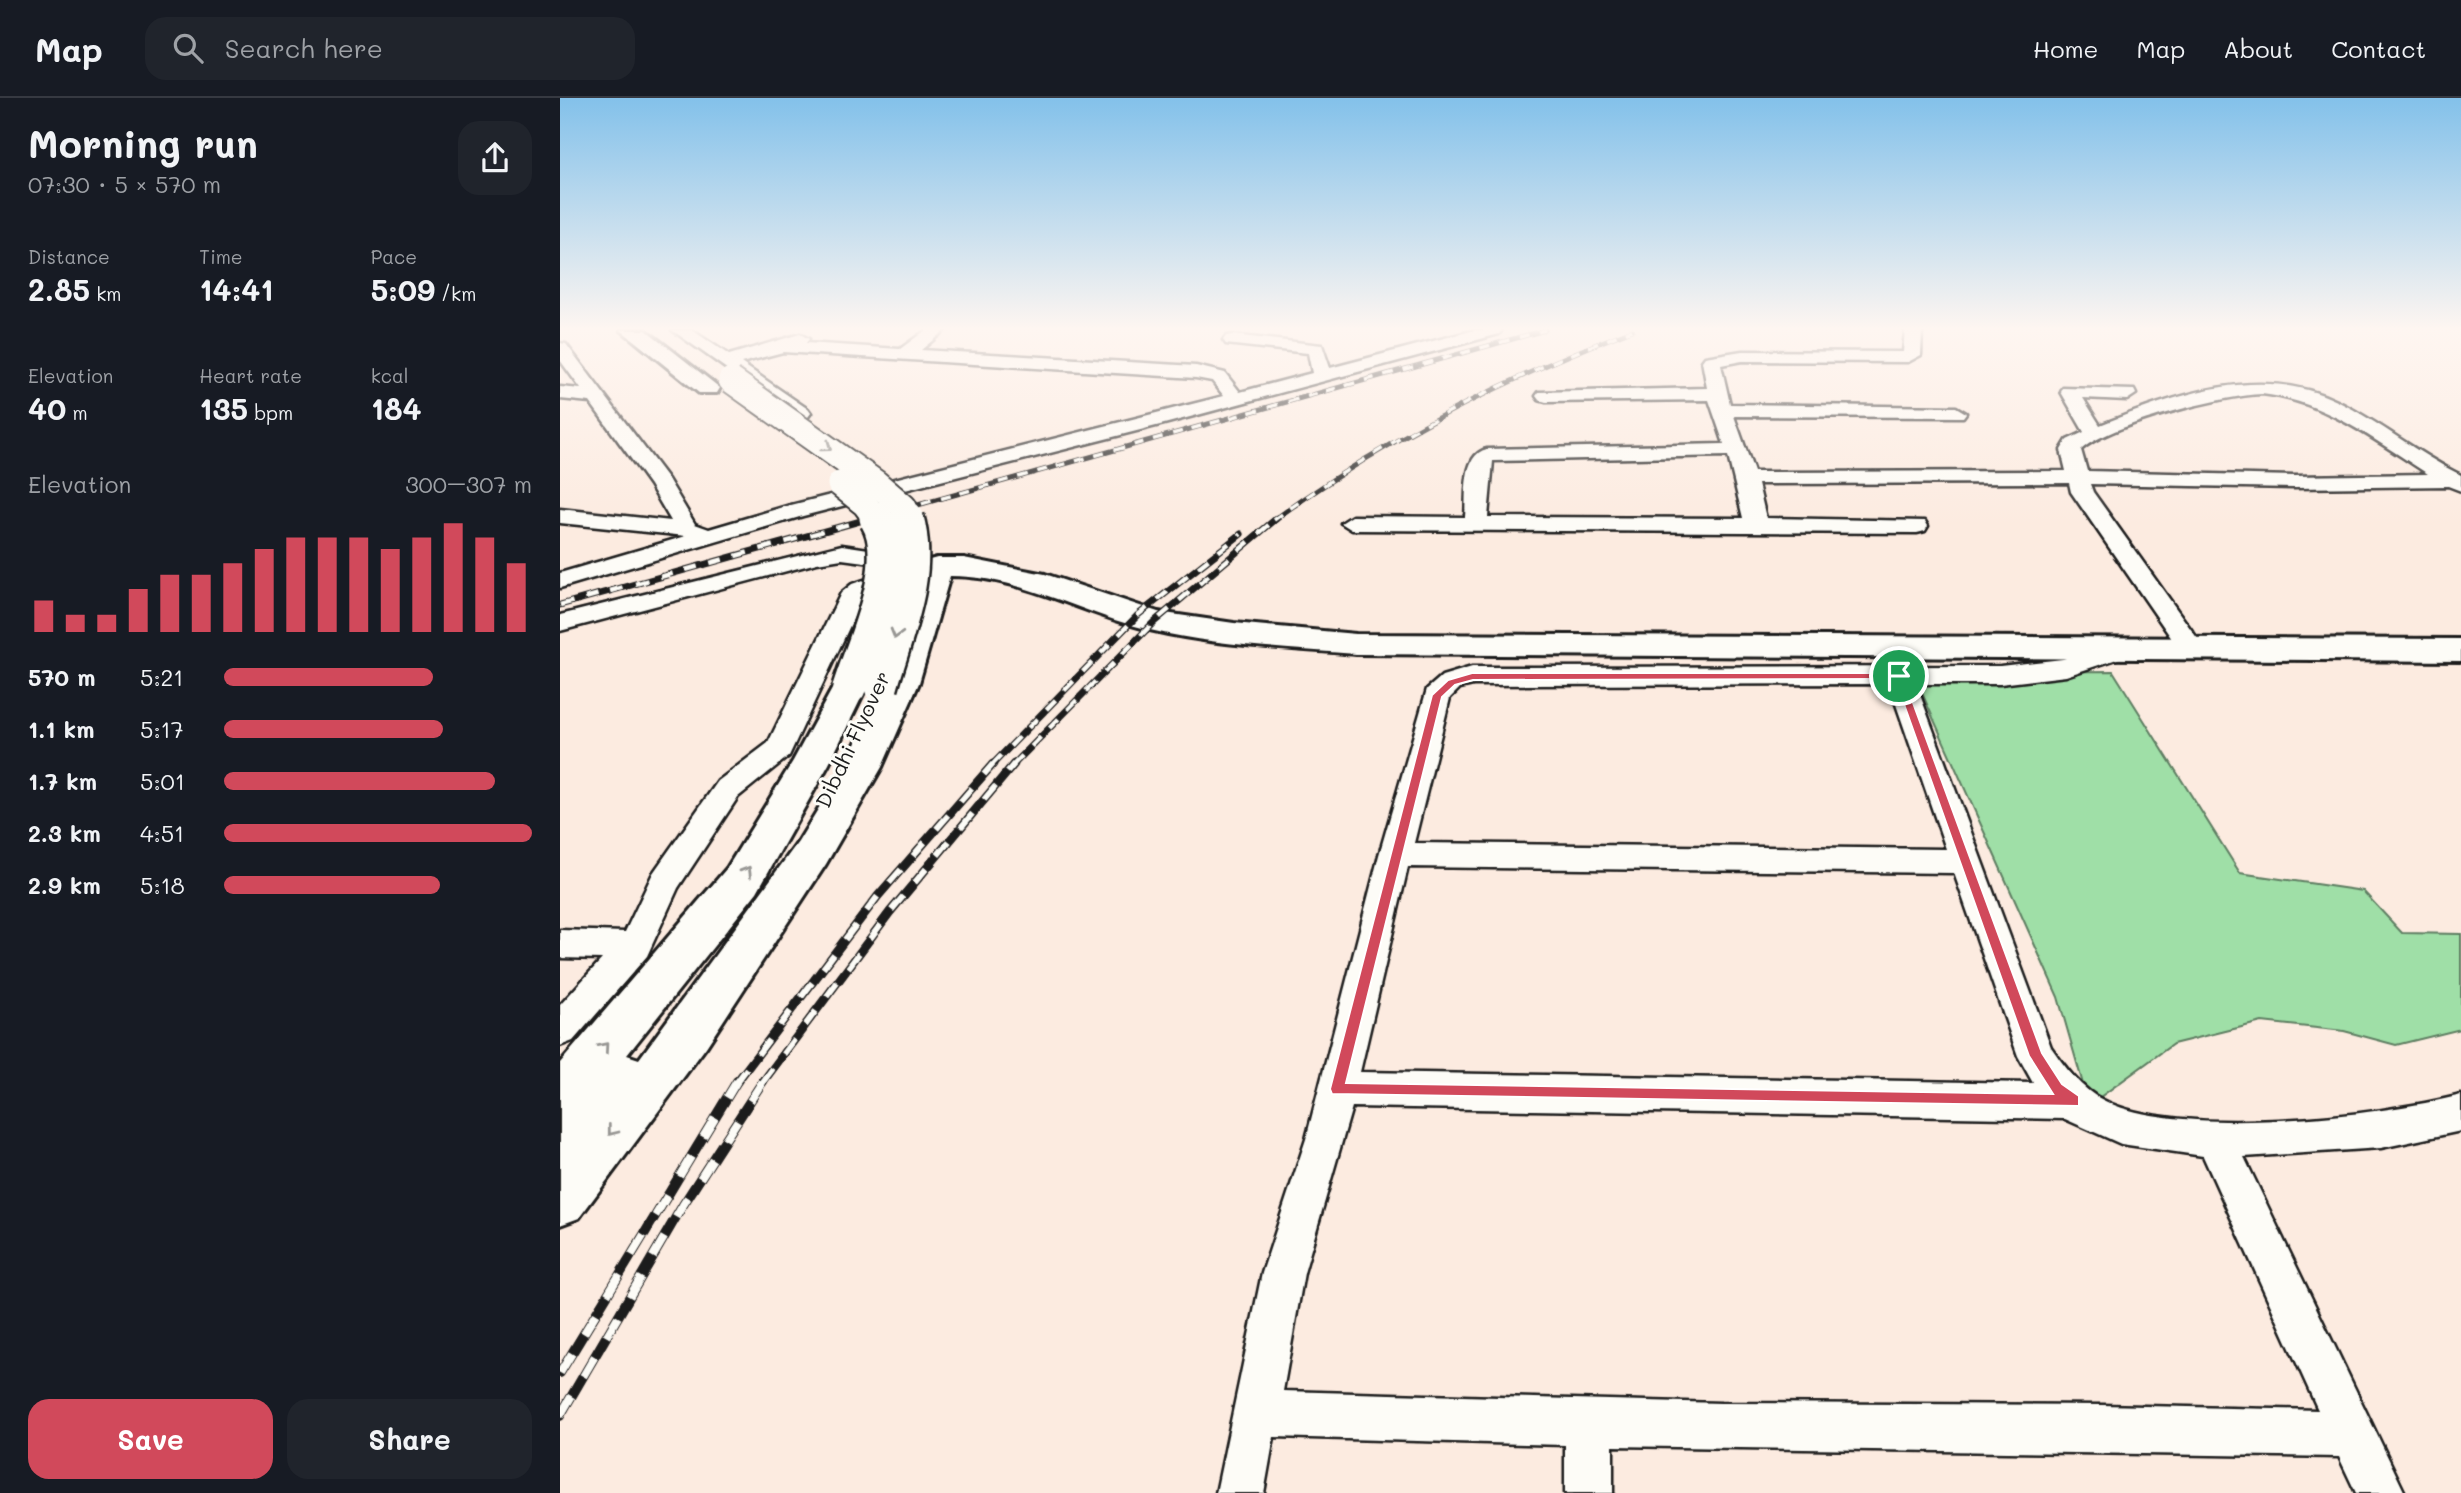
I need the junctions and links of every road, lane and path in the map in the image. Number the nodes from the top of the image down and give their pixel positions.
1 (580, 395) edge
2 (744, 395) edge
3 (750, 395) edge
4 (763, 395) edge
5 (1233, 395) edge
6 (1250, 395) edge
7 (1719, 395) edge
8 (2071, 395) edge
9 (2205, 395) edge
10 (2308, 395) edge
11 (1546, 396) dead end
12 (598, 397) joint
13 (1236, 399) junction
14 (1721, 402) junction
15 (1956, 412) dead end
16 (801, 413) dead end
17 (2095, 434) junction
18 (1737, 450) junction
19 (2078, 477) junction
20 (1746, 478) junction
21 (2458, 483) edge
22 (560, 516) edge
23 (1352, 523) dead end
24 (1476, 523) junction
25 (1756, 526) junction
26 (1917, 527) dead end
27 (686, 528) junction
28 (711, 534) junction
29 (937, 567) junction
30 (560, 581) edge
31 (560, 623) edge
32 (2123, 648) junction
33 (2192, 649) junction
34 (2461, 650) edge
35 (1899, 676) junction
36 (1395, 855) junction
37 (1965, 861) junction
38 (560, 944) edge
39 (635, 946) junction
40 (560, 1030) edge
41 (1337, 1089) junction
42 (560, 1099) edge
43 (2074, 1101) junction
44 (2461, 1113) edge
45 (2216, 1141) junction
46 (560, 1150) edge
47 (560, 1199) edge
48 (1254, 1413) junction
49 (1589, 1422) junction
50 (2353, 1434) junction
51 (1240, 1493) edge
52 (1589, 1493) edge
53 (2381, 1493) edge

1 - 12 street
42 -> 2 main road, Dibdhi Flyover, bridge
3 -> 46 main road, Dibdhi Flyover, bridge
4 - 16 street
5 - 13 street
6 - 13 street
7 - 14 street
8 - 17 street
9 - 17 street
10 - 21 street
11 - 14 street
12 - 27 street
13 - 28 street
14 - 15 street
14 - 18 street
17 - 19 street
18 - 20 street
18 - 24 street
19 - 20 street
19 - 21 street
19 - 33 street
20 - 25 street
22 - 27 street
23 - 24 street
24 - 25 street
25 - 26 street
27 - 28 street
28 - 30 street
29 - 31 street
29 - 32 main road
29 - 39 street
29 -> 47 main road
32 - 33 main road
32 - 35 street
33 - 34 main road
35 - 36 street
35 - 37 street
36 - 37 street
36 - 41 street
37 - 43 street
38 - 39 street
39 - 40 street
41 - 43 street
41 - 48 street
43 - 45 street
44 - 45 street
45 - 50 street
48 - 49 street
48 - 51 street
49 - 50 street
49 - 52 street
50 - 53 street

